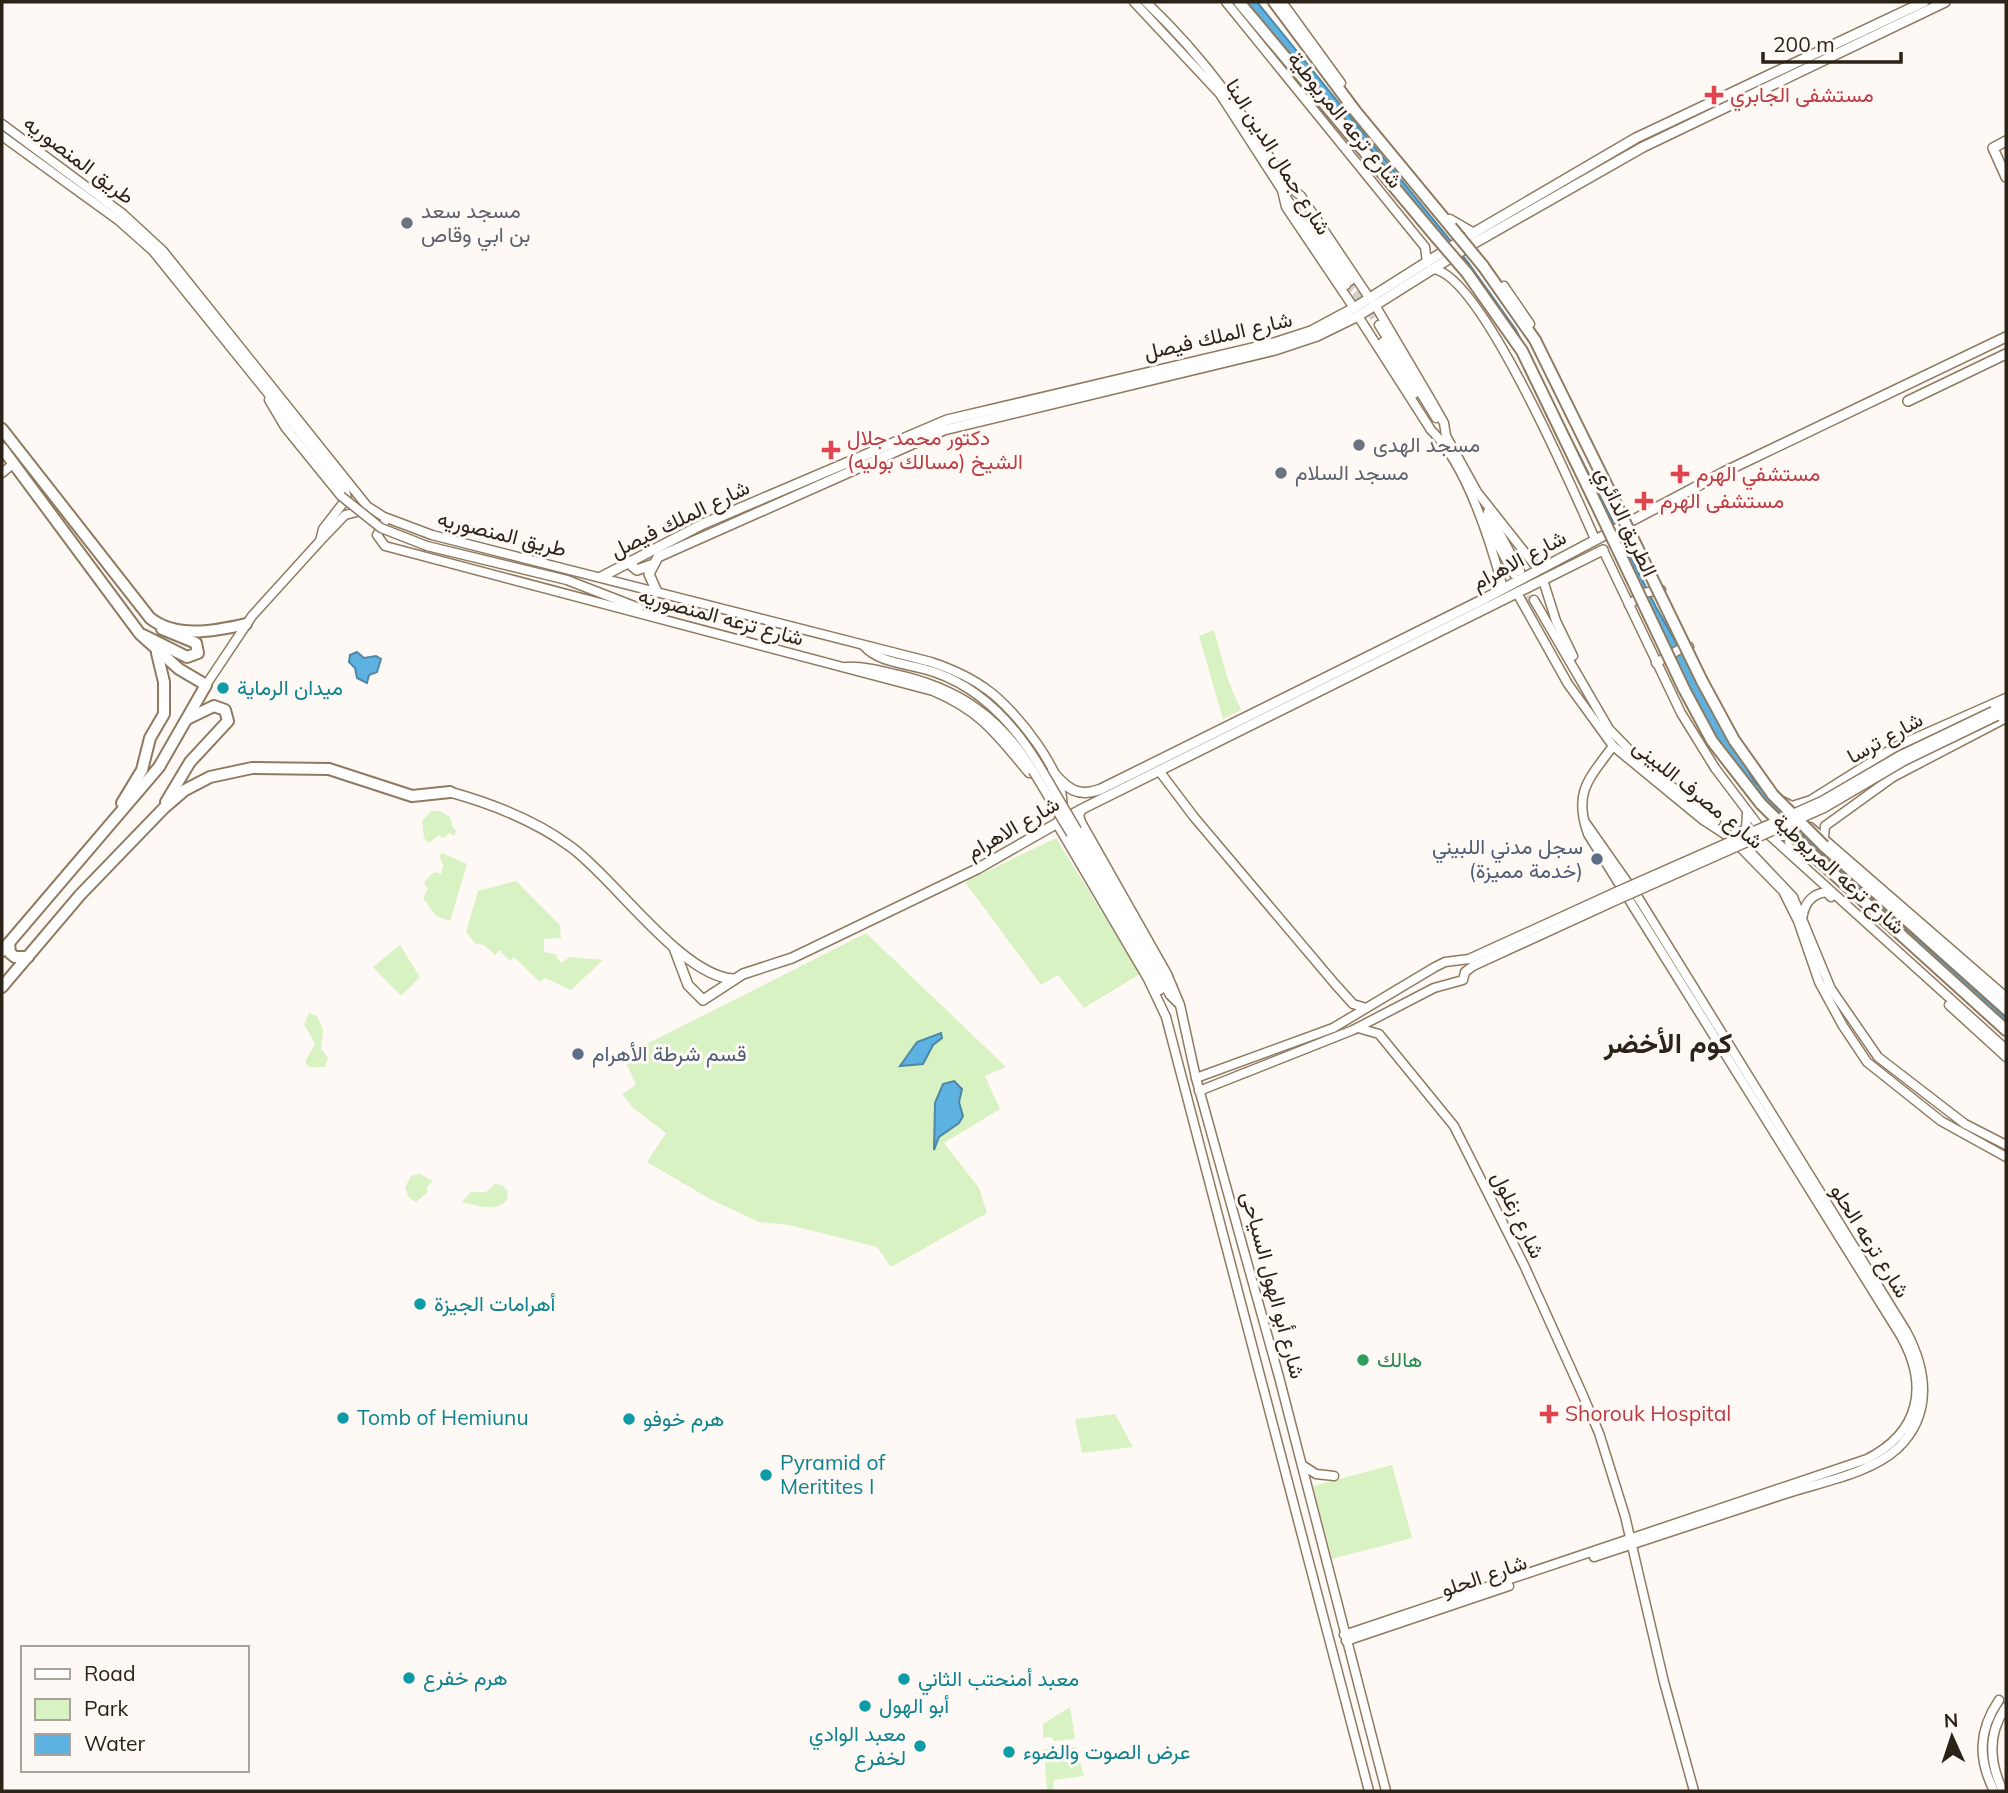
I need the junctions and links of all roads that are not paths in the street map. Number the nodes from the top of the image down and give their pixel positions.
1 (1134, 2) edge
2 (1146, 2) edge
3 (1226, 2) edge
4 (1239, 2) edge
5 (1274, 2) edge
6 (1282, 2) edge
7 (1924, 2) edge
8 (1945, 2) edge
9 (1909, 14) junction
10 (1694, 108) junction
11 (1699, 119) junction
12 (2, 124) edge
13 (2, 136) edge
14 (2006, 141) edge
15 (29, 150) junction
16 (2006, 177) edge
17 (1285, 188) junction
18 (1472, 239) junction
19 (1430, 266) junction
20 (1348, 283) tunnel mouth
21 (1375, 306) junction
22 (1359, 316) junction
23 (1377, 327) tunnel mouth
24 (2006, 337) edge
25 (2006, 354) edge
26 (262, 385) junction
27 (1089, 390) junction
28 (1908, 401) dead end
29 (2, 429) edge
30 (1443, 437) junction
31 (2, 447) edge
32 (14, 463) junction
33 (2, 472) edge
34 (1474, 494) junction
35 (370, 509) junction
36 (390, 519) junction
37 (1628, 521) junction
38 (1595, 539) junction
39 (320, 541) junction
40 (1603, 550) joint
41 (632, 561) junction
42 (651, 565) junction
43 (1538, 569) junction
44 (1517, 572) dead end
45 (601, 577) junction
46 (1543, 580) junction
47 (1503, 588) junction
48 (657, 592) junction
49 (1517, 593) junction
50 (1531, 602) tunnel mouth
51 (1629, 605) junction
52 (657, 618) junction
53 (159, 624) junction
54 (246, 624) junction
55 (140, 634) junction
56 (1684, 637) junction
57 (863, 645) junction
58 (1689, 647) junction
59 (156, 650) junction
60 (1654, 658) junction
61 (839, 668) junction
62 (206, 685) junction
63 (1581, 692) junction
64 (1282, 698) junction
65 (2006, 698) edge
66 (2006, 704) edge
67 (1263, 708) junction
68 (1287, 709) junction
69 (2006, 711) edge
70 (1999, 715) edge
71 (1269, 718) junction
72 (187, 719) junction
73 (1613, 746) junction
74 (1050, 767) junction
75 (1160, 772) junction
76 (1828, 791) junction
77 (450, 792) joint
78 (1781, 801) junction
79 (164, 808) junction
80 (1082, 808) junction
81 (1748, 812) junction
82 (1839, 814) junction
83 (1081, 822) junction
84 (1059, 827) junction
85 (1811, 832) junction
86 (102, 835) junction
87 (1733, 835) junction
88 (1776, 836) junction
89 (1790, 838) junction
90 (1795, 855) junction
91 (1801, 866) junction
92 (1618, 896) junction
93 (1803, 915) junction
94 (5, 947) edge
95 (674, 948) junction
96 (1893, 950) junction
97 (28, 957) junction
98 (734, 979) junction
99 (2, 987) edge
100 (2006, 997) edge
101 (1353, 1004) junction
102 (1180, 1005) junction
103 (1366, 1009) junction
104 (2006, 1009) edge
105 (1382, 1016) junction
106 (1166, 1017) junction
107 (1353, 1017) junction
108 (1358, 1028) junction
109 (2006, 1030) edge
110 (1379, 1034) junction
111 (2006, 1049) edge
112 (2006, 1057) edge
113 (1213, 1072) junction
114 (1196, 1078) junction
115 (1217, 1084) junction
116 (1199, 1091) junction
117 (2006, 1145) edge
118 (2006, 1157) edge
119 (1237, 1219) junction
120 (1220, 1223) junction
121 (1245, 1250) junction
122 (1228, 1254) junction
123 (1301, 1464) junction
124 (1334, 1476) dead end
125 (1629, 1542) junction
126 (1345, 1638) junction
127 (2005, 1700) edge
128 (1377, 1758) junction
129 (1362, 1762) junction
130 (1369, 1791) edge
131 (1386, 1791) edge
132 (1694, 1791) edge
133 (1994, 1791) edge
134 (2003, 1791) edge

1 - 17 main road, شارع جمال الدين البنا
2 - 17 main road, شارع جمال الدين البنا
3 - 19 main road, شارع ترعه المريوطية
4 - 109 highway, الطريق الدائري, bridge
5 - 104 highway, الطريق الدائري, bridge
6 - 18 main road, شارع ترعه المريوطية
7 - 9 main road, شارع الملك فيصل
8 - 9 main road, شارع الملك فيصل
9 - 10 main road, شارع الملك فيصل
9 - 11 main road, شارع الملك فيصل
10 - 11 main road
10 - 18 main road, شارع الملك فيصل
11 - 18 main road, شارع الملك فيصل
12 - 15 main road, طريق المنصوريه
13 - 15 main road, طريق المنصوريه
14 - 16 main road
15 - 26 main road, طريق المنصوريه
15 - 35 main road, طريق المنصوريه
17 - 20 main road
17 - 21 main road, شارع جمال الدين البنا
17 - 22 main road, شارع جمال الدين البنا
18 - 19 main road, شارع الملك فيصل, bridge
18 - 37 main road
19 - 21 main road, شارع الملك فيصل
19 - 38 main road, شارع ترعه المريوطية
21 - 22 main road, شارع الملك فيصل
21 - 22 main road
21 - 30 main road, شارع جمال الدين البنا
22 - 27 main road, شارع الملك فيصل
22 - 30 main road, شارع جمال الدين البنا
23 - 30 main road
24 - 37 main road, شارع الاهرام
25 - 28 main road
26 - 39 main road, طريق المنصوريه
26 - 52 main road, bridge
27 - 41 main road, شارع الملك فيصل
27 - 42 main road, شارع الملك فيصل
29 - 53 highway
30 - 34 main road
31 - 32 highway
32 - 33 main road
32 - 55 highway
34 - 43 main road
34 - 44 main road
34 - 47 main road
35 - 36 main road, طريق المنصوريه
35 - 39 main road
36 - 45 main road, طريق المنصوريه
36 - 52 main road, شارع ترعه المنصوريه
37 - 38 main road, شارع الاهرام, bridge
38 - 43 main road, شارع الاهرام
39 - 54 main road
40 - 46 main road, شارع الاهرام
40 - 51 main road, شارع ترعه المريوطية
41 - 42 main road
41 - 45 main road, شارع الملك فيصل
42 - 48 main road, شارع الملك فيصل
43 - 47 main road, شارع الاهرام
45 - 48 main road, طريق المنصوريه
46 - 49 main road, شارع الاهرام
46 - 63 main road, شارع مصرف اللبينى
47 - 64 main road, شارع الاهرام
48 - 57 main road, طريق المنصوريه
49 - 63 main road, شارع مصرف اللبينى
49 - 68 main road, شارع الاهرام
50 - 63 main road
51 - 56 main road, شارع ترعه المريوطية, bridge
51 - 60 main road, شارع ترعه المريوطية
52 - 61 main road, شارع ترعه المنصوريه
53 - 54 highway
53 - 55 highway
54 - 62 main road
55 - 59 highway
56 - 58 main road, شارع ترعه المريوطية
56 - 60 main road, bridge
57 - 74 main road, طريق المنصوريه
57 - 102 main road, bridge
58 - 60 main road, bridge
58 - 78 main road, شارع ترعه المريوطية
59 - 62 highway
59 - 86 highway
60 - 81 main road, شارع ترعه المريوطية
61 - 74 main road, شارع ترعه المنصوريه
61 - 106 main road, bridge
62 - 72 highway
63 - 73 main road, شارع مصرف اللبينى
63 - 87 main road, شارع مصرف اللبينى
64 - 67 main road, شارع الاهرام
64 - 68 main road
65 - 76 main road, شارع ترسا
66 - 70 main road
67 - 71 main road
67 - 74 main road, شارع الاهرام
68 - 71 main road, شارع الاهرام
69 - 70 main road
70 - 82 main road, شارع ترسا
70 - 92 main road, bridge
71 - 75 main road, شارع الاهرام
72 - 79 highway
72 - 86 highway
73 - 118 main road, شارع مصرف اللبينى
73 - 125 main road, شارع ترعه الحلو
74 - 84 main road, طريق المنصوريه
75 - 80 main road, شارع الاهرام
75 - 101 main road
76 - 78 main road, شارع ترسا
76 - 82 main road
77 - 79 highway
77 - 95 main road
78 - 85 main road, شارع ترعه المريوطية
79 - 97 highway
80 - 83 main road
80 - 84 main road, شارع الاهرام
81 - 87 main road
81 - 88 main road
81 - 91 main road, شارع ترعه المريوطية
82 - 85 main road, شارع ترسا
83 - 84 main road
83 - 102 main road, شارع أبو الهول السياحى
84 - 98 main road, شارع الاهرام
84 - 106 main road, شارع أبو الهول السياحى
85 - 89 main road, bridge
85 - 100 main road, شارع ترعه المريوطية
86 - 94 highway
87 - 93 main road, شارع مصرف اللبينى
88 - 89 main road
88 - 90 main road
89 - 90 main road
90 - 91 main road
91 - 96 main road, شارع ترعه المريوطية
92 - 103 main road
92 - 105 main road
93 - 96 main road
93 - 117 main road, شارع مصرف اللبينى
94 - 97 highway
95 - 98 main road
95 - 98 main road, شارع الاهرام
96 - 111 main road, شارع ترعه المريوطية
96 - 112 main road
97 - 99 highway
101 - 103 main road
101 - 107 main road
102 - 114 main road, شارع أبو الهول السياحى
103 - 107 main road
105 - 108 main road
105 - 110 main road
106 - 120 main road, شارع أبو الهول السياحى
107 - 113 main road
108 - 110 main road
108 - 115 main road
110 - 125 main road, شارع زغلول
113 - 114 main road
113 - 115 main road
114 - 116 main road, شارع أبو الهول السياحى
115 - 116 main road
116 - 119 main road, شارع أبو الهول السياحى
119 - 120 main road
119 - 121 main road, شارع أبو الهول السياحى
120 - 122 main road, شارع أبو الهول السياحى
121 - 122 main road
121 - 123 main road, شارع أبو الهول السياحى
122 - 129 main road, شارع أبو الهول السياحى
123 - 124 main road
123 - 126 main road, شارع أبو الهول السياحى
125 - 126 main road, شارع الحلو
125 - 132 main road, شارع زغلول
126 - 128 main road, شارع أبو الهول السياحى
127 - 133 main road
127 - 134 main road
128 - 129 main road
128 - 131 main road, شارع أبو الهول السياحى
129 - 130 main road, شارع أبو الهول السياحى

